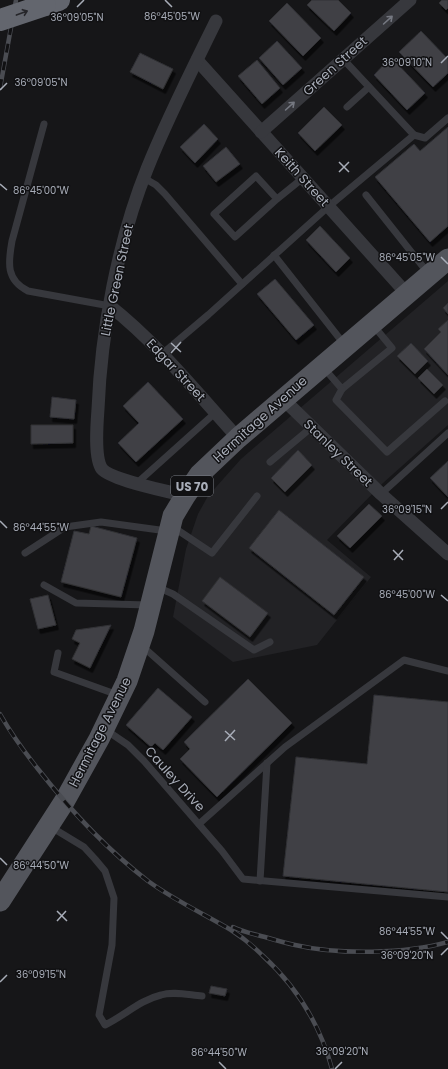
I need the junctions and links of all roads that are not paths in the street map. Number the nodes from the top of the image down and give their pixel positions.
1 (410, 0) edge
2 (52, 2) edge
3 (0, 20) edge
4 (216, 21) dead end
5 (343, 59) junction
6 (197, 60) junction
7 (369, 87) junction
8 (347, 107) dead end
9 (448, 118) edge
10 (44, 124) dead end
11 (261, 132) junction
12 (414, 135) junction
13 (144, 178) junction
14 (303, 178) junction
15 (366, 195) dead end
16 (277, 199) junction
17 (328, 207) junction
18 (274, 255) junction
19 (448, 259) edge
20 (430, 274) junction
21 (242, 284) junction
22 (407, 294) junction
23 (110, 306) junction
24 (371, 324) junction
25 (346, 346) junction
26 (162, 354) junction
27 (321, 366) junction
28 (342, 388) junction
29 (283, 398) junction
30 (445, 400) dead end
31 (215, 413) junction
32 (312, 426) junction
33 (448, 434) edge
34 (238, 438) junction
35 (270, 462) dead end
36 (137, 483) junction
37 (380, 494) junction
38 (185, 496) junction
39 (257, 496) dead end
40 (170, 529) junction
41 (25, 553) dead end
42 (448, 554) edge
43 (44, 585) dead end
44 (153, 596) junction
45 (270, 642) dead end
46 (140, 644) junction
47 (58, 653) dead end
48 (448, 671) edge
49 (120, 695) junction
50 (205, 702) dead end
51 (104, 729) junction
52 (267, 763) junction
53 (199, 824) junction
54 (48, 826) junction
55 (260, 881) junction
56 (448, 897) edge
57 (0, 901) edge
58 (202, 996) dead end

5 -> 1 street, Green Street
3 -> 2 highway, bridge
4 - 6 street, Little Green Street
5 - 7 lane
11 -> 5 street, Green Street
6 - 11 street, Keith Street
6 - 13 street, Little Green Street
7 - 8 lane
7 - 12 lane
9 - 12 lane
10 - 23 lane
11 - 14 street, Keith Street
12 - 17 lane
13 - 21 lane
13 - 23 street, Little Green Street
14 - 16 lane
14 - 17 street, Keith Street
15 - 20 lane
16 - 16 lane
17 - 18 lane
17 - 22 street, Keith Street
18 - 21 lane
18 - 25 lane
19 - 20 main road, Hermitage Avenue / US 70
20 - 22 main road, Hermitage Avenue / US 70
21 - 26 lane
22 - 24 main road, Hermitage Avenue / US 70
23 - 26 street, Edgar Street
23 - 36 street, Little Green Street
24 - 25 main road, Hermitage Avenue / US 70
24 - 28 lane
25 - 27 main road, Hermitage Avenue / US 70
26 - 31 street, Edgar Street
27 - 28 lane
27 - 29 main road, Hermitage Avenue / US 70
28 - 30 lane
29 - 32 street, Stanley Street
29 - 34 main road, Hermitage Avenue / US 70
31 - 34 street, Edgar Street
31 - 36 lane
32 - 35 lane
32 - 37 street, Stanley Street
33 - 37 lane
34 - 38 main road, Hermitage Avenue / US 70
36 - 38 street, Little Green Street
37 - 42 street, Stanley Street
38 - 40 main road, Hermitage Avenue / US 70
39 - 40 lane
40 - 41 lane
40 - 44 main road, Hermitage Avenue / US 70
43 - 44 lane
44 - 45 lane
44 - 46 main road, Hermitage Avenue / US 70
46 - 49 main road, Hermitage Avenue / US 70
46 - 50 lane
47 - 49 lane
48 - 52 lane
49 - 51 main road, Hermitage Avenue / US 70
51 - 53 lane, Cauley Drive
51 - 54 main road, Hermitage Avenue / US 70
52 - 53 lane
52 - 55 lane
53 - 55 lane, Cauley Drive
54 - 57 main road, US 70
54 - 58 lane
55 - 56 lane, Cauley Drive

